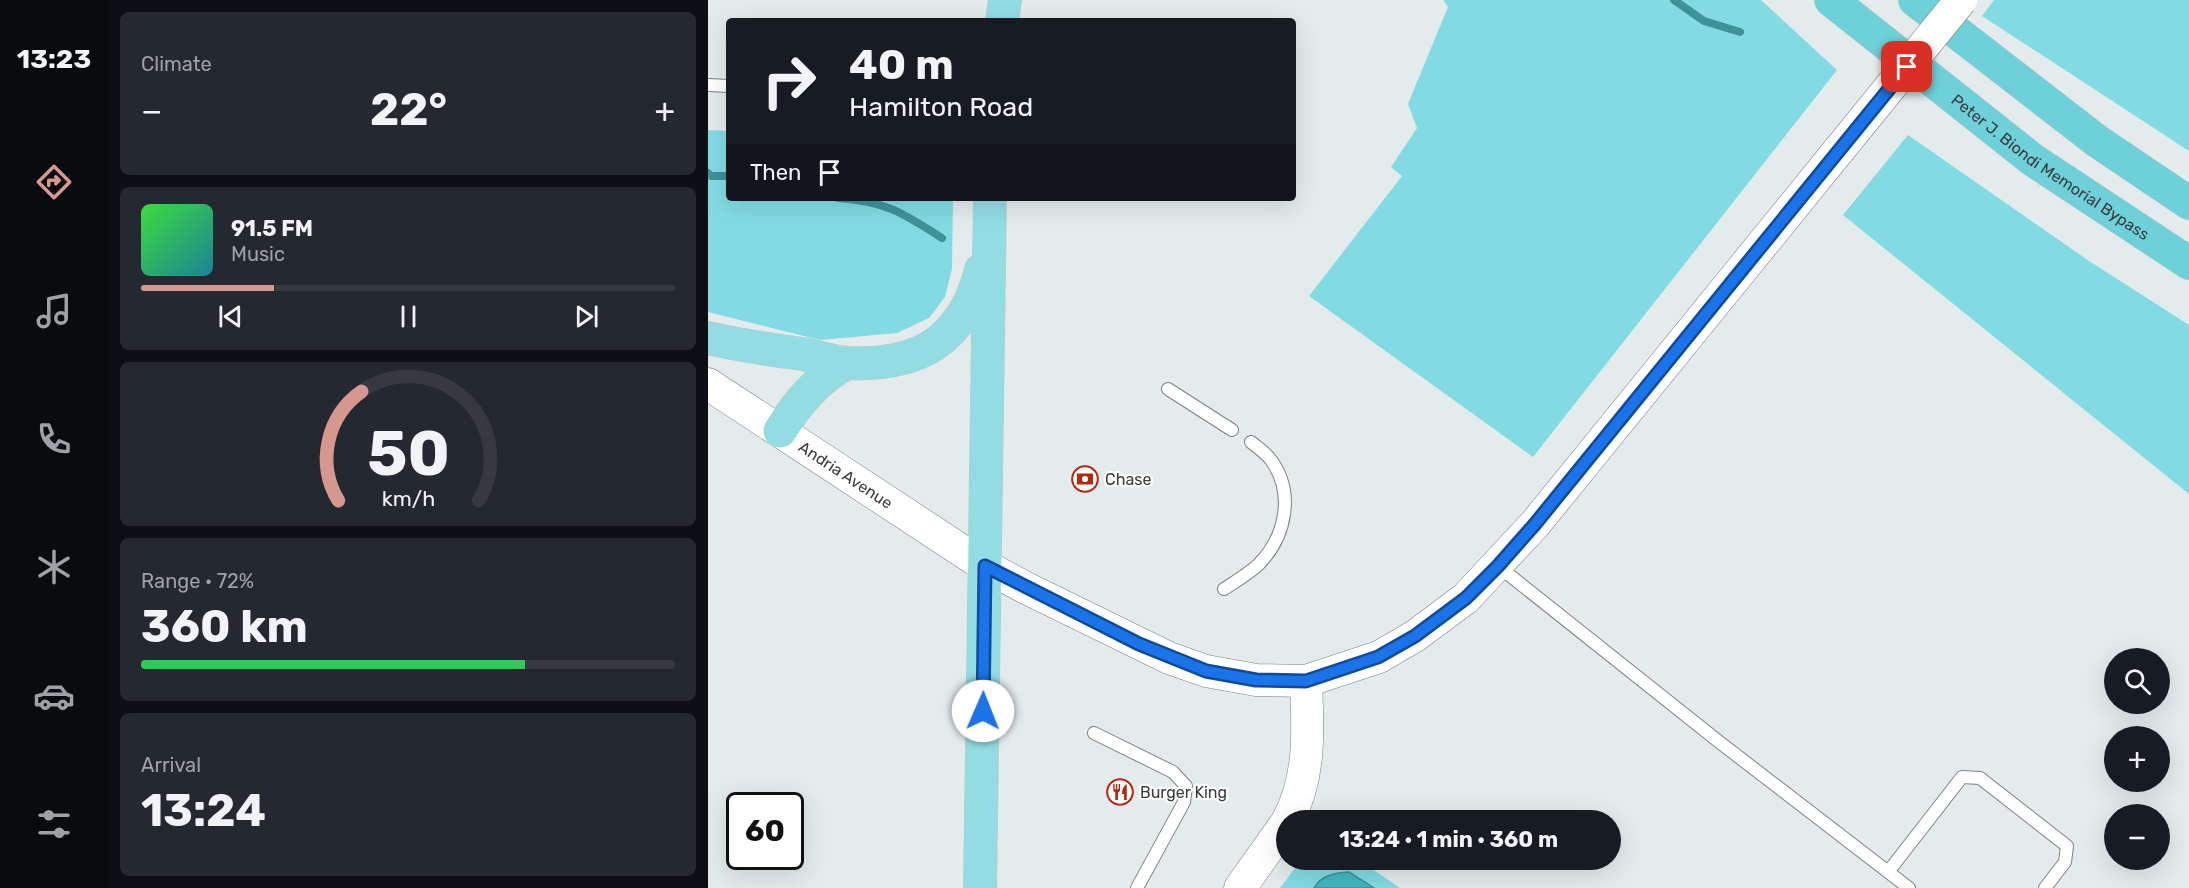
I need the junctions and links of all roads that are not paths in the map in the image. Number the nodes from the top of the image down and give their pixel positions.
1 (1005, 0) edge
2 (1831, 0) edge
3 (1915, 0) edge
4 (1961, 0) edge
5 (1002, 18) edge
6 (708, 85) edge
7 (726, 86) edge
8 (990, 201) edge
9 (2189, 203) edge
10 (988, 239) junction
11 (2189, 263) edge
12 (708, 338) edge
13 (848, 363) junction
14 (708, 384) edge
15 (1168, 389) dead end
16 (1232, 430) dead end
17 (780, 431) junction
18 (1251, 442) dead end
19 (985, 566) junction
20 (1498, 566) junction
21 (1224, 589) dead end
22 (1306, 681) junction
23 (1094, 733) dead end
24 (1293, 810) edge
25 (1276, 837) edge
26 (1888, 872) junction
27 (980, 888) edge
28 (1137, 888) edge
29 (1240, 888) edge
30 (1909, 888) edge
31 (2045, 888) edge

1 - 5 main road
2 - 11 highway, Peter J. Biondi Memorial Bypass
3 - 9 highway
4 - 20 street, bridge
6 - 7 lane
8 - 10 main road
10 - 13 main road
10 - 19 main road
12 - 13 main road
13 - 17 main road
14 - 17 street, Andria Avenue
15 - 16 lane
17 - 19 street, Andria Avenue
18 - 21 lane
19 - 22 street, Andria Avenue
19 - 27 main road
20 - 22 street
20 - 26 lane
22 - 24 street
23 - 28 lane
25 - 29 street
26 - 30 lane
26 - 31 lane

